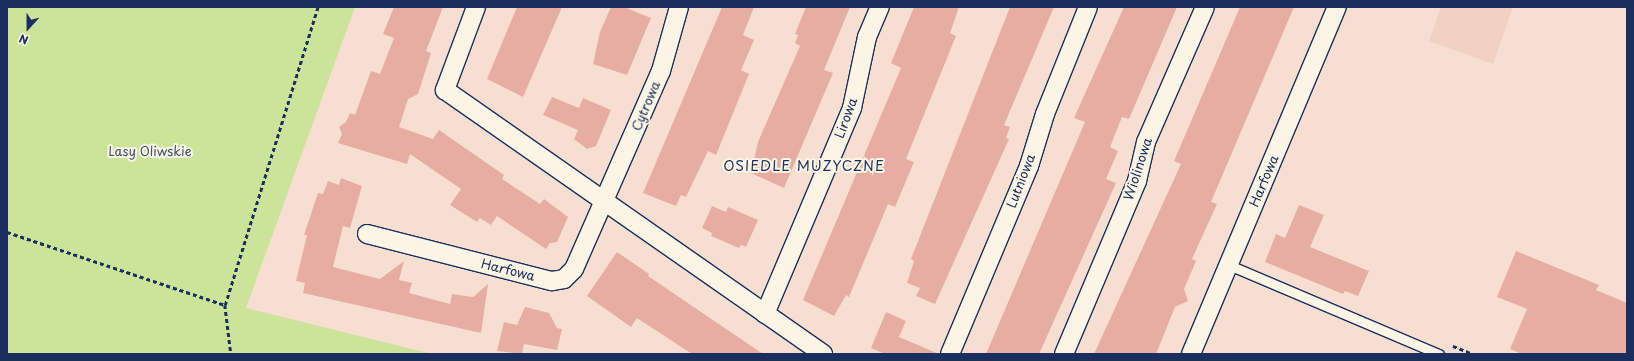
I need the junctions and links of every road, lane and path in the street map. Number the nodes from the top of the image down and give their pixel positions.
1 (318, 7) edge
2 (476, 7) edge
3 (679, 7) edge
4 (880, 7) edge
5 (1088, 7) edge
6 (1204, 7) edge
7 (1337, 7) edge
8 (604, 203) junction
9 (7, 232) edge
10 (367, 234) dead end
11 (1228, 265) junction
12 (225, 305) junction
13 (765, 314) junction
14 (231, 354) edge
15 (823, 354) edge
16 (950, 354) edge
17 (1064, 354) edge
18 (1191, 354) edge
19 (1437, 354) edge

1 - 12 path
2 - 8 street
3 - 8 street, Cytrowa
4 - 13 street, Lirowa
5 - 16 street, Lutniowa
6 - 17 street, Wiolinowa
7 - 11 street, Harfowa
8 - 10 street, Harfowa
8 - 13 street
9 - 12 path
11 - 18 street, Harfowa
11 - 19 lane
12 - 14 path
13 - 15 street

